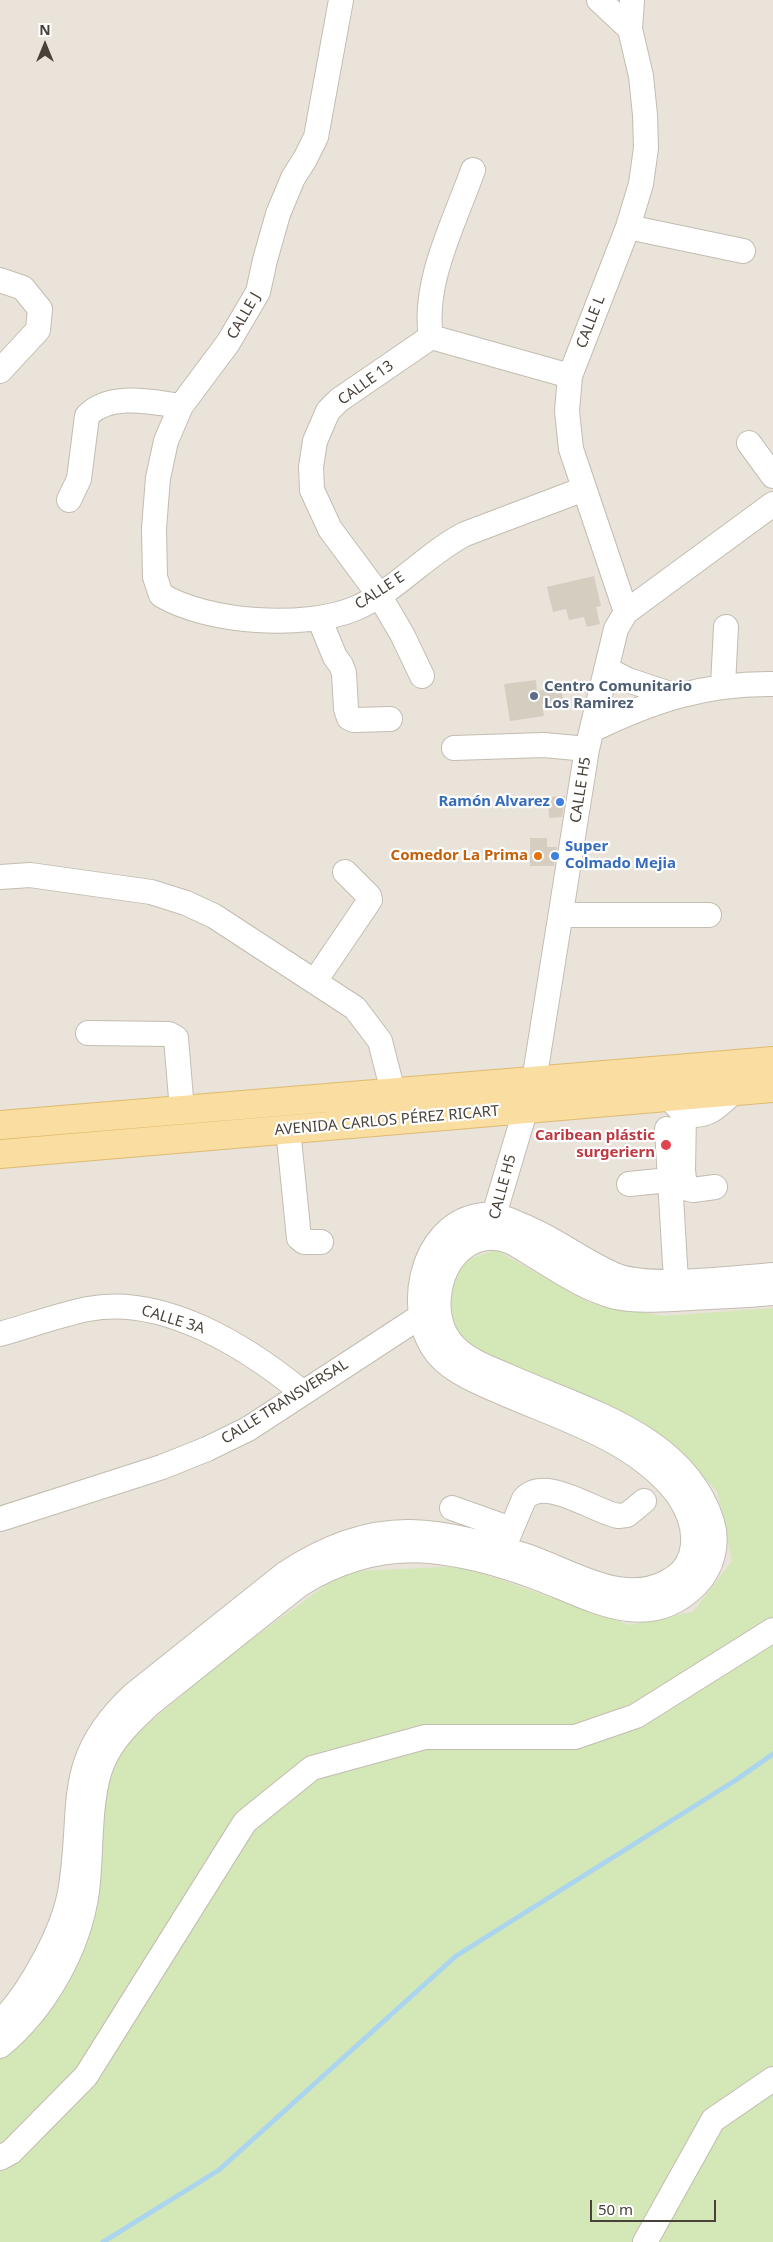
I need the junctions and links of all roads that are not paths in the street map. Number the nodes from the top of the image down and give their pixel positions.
1 (342, 0) edge
2 (599, 0) edge
3 (632, 0) edge
4 (630, 29) junction
5 (473, 170) dead end
6 (628, 227) junction
7 (743, 251) dead end
8 (0, 280) edge
9 (431, 337) junction
10 (0, 371) edge
11 (570, 376) junction
12 (181, 406) junction
13 (749, 443) dead end
14 (773, 476) edge
15 (584, 489) junction
16 (69, 500) dead end
17 (773, 504) edge
18 (161, 595) joint
19 (380, 595) junction
20 (626, 612) junction
21 (319, 618) junction
22 (726, 627) dead end
23 (606, 669) junction
24 (422, 676) dead end
25 (773, 684) edge
26 (723, 685) junction
27 (676, 696) junction
28 (390, 719) dead end
29 (589, 740) junction
30 (454, 748) dead end
31 (345, 872) dead end
32 (0, 877) edge
33 (561, 915) junction
34 (708, 915) dead end
35 (315, 981) junction
36 (88, 1033) dead end
37 (773, 1061) edge
38 (534, 1081) junction
39 (773, 1088) edge
40 (392, 1092) junction
41 (182, 1110) junction
42 (525, 1110) junction
43 (673, 1113) junction
44 (0, 1125) edge
45 (288, 1129) junction
46 (0, 1154) edge
47 (669, 1180) junction
48 (629, 1184) dead end
49 (715, 1187) dead end
50 (493, 1226) junction
51 (321, 1242) dead end
52 (773, 1275) edge
53 (676, 1281) junction
54 (773, 1293) edge
55 (421, 1316) junction
56 (0, 1334) edge
57 (449, 1354) junction
58 (302, 1392) junction
59 (644, 1501) dead end
60 (452, 1508) dead end
61 (0, 1519) edge
62 (507, 1539) junction
63 (773, 1630) edge
64 (126, 1714) junction
65 (0, 2022) edge
66 (0, 2046) edge
67 (773, 2079) edge
68 (0, 2158) edge
69 (645, 2242) edge

1 - 12 street, CALLE J
2 - 4 street
3 - 4 street, CALLE L
4 - 6 street, CALLE L
5 - 9 street
6 - 7 street
6 - 11 street, CALLE L
8 - 10 street
9 - 11 street
9 - 19 street, CALLE 13
11 - 15 street, CALLE L
12 - 16 street
12 - 18 street, CALLE J
13 - 14 street
15 - 19 street, CALLE E
15 - 20 street, CALLE L
17 - 20 street, CALLE H5
18 - 21 street, CALLE E
19 - 21 street, CALLE E
19 - 24 street, CALLE 13
20 - 23 street, CALLE H5
21 - 28 street
22 - 26 street
23 - 27 street
23 - 29 street, CALLE H5
25 - 26 street
26 - 27 street
27 - 29 street
29 - 30 street
29 - 33 street, CALLE H5
31 - 35 street
32 - 35 street
33 - 34 street
33 - 38 street, CALLE H5
35 - 40 street
36 - 41 street
37 - 38 main road, AVENIDA CARLOS PÉREZ RICART
38 - 40 main road, AVENIDA CARLOS PÉREZ RICART
38 - 42 street, CALLE H5
39 - 43 main road, AVENIDA CARLOS PÉREZ RICART
40 - 41 main road, AVENIDA CARLOS PÉREZ RICART
41 - 44 main road, AVENIDA CARLOS PÉREZ RICART
42 - 43 main road, AVENIDA CARLOS PÉREZ RICART
42 - 45 main road, AVENIDA CARLOS PÉREZ RICART
42 - 50 street, CALLE H5
43 - 47 street
43 - 49 street
45 - 46 main road, AVENIDA CARLOS PÉREZ RICART
45 - 51 street
47 - 48 street
47 - 53 street
50 - 53 street
50 - 54 street
50 - 55 street
50 - 57 street
52 - 53 street
55 - 57 street
55 - 58 street, CALLE TRANSVERSAL
56 - 58 street, CALLE 3A
57 - 62 street
57 - 64 street
58 - 61 street, CALLE TRANSVERSAL
59 - 62 street
60 - 62 street
62 - 64 street
63 - 68 street
64 - 65 street
64 - 66 street
67 - 69 street

